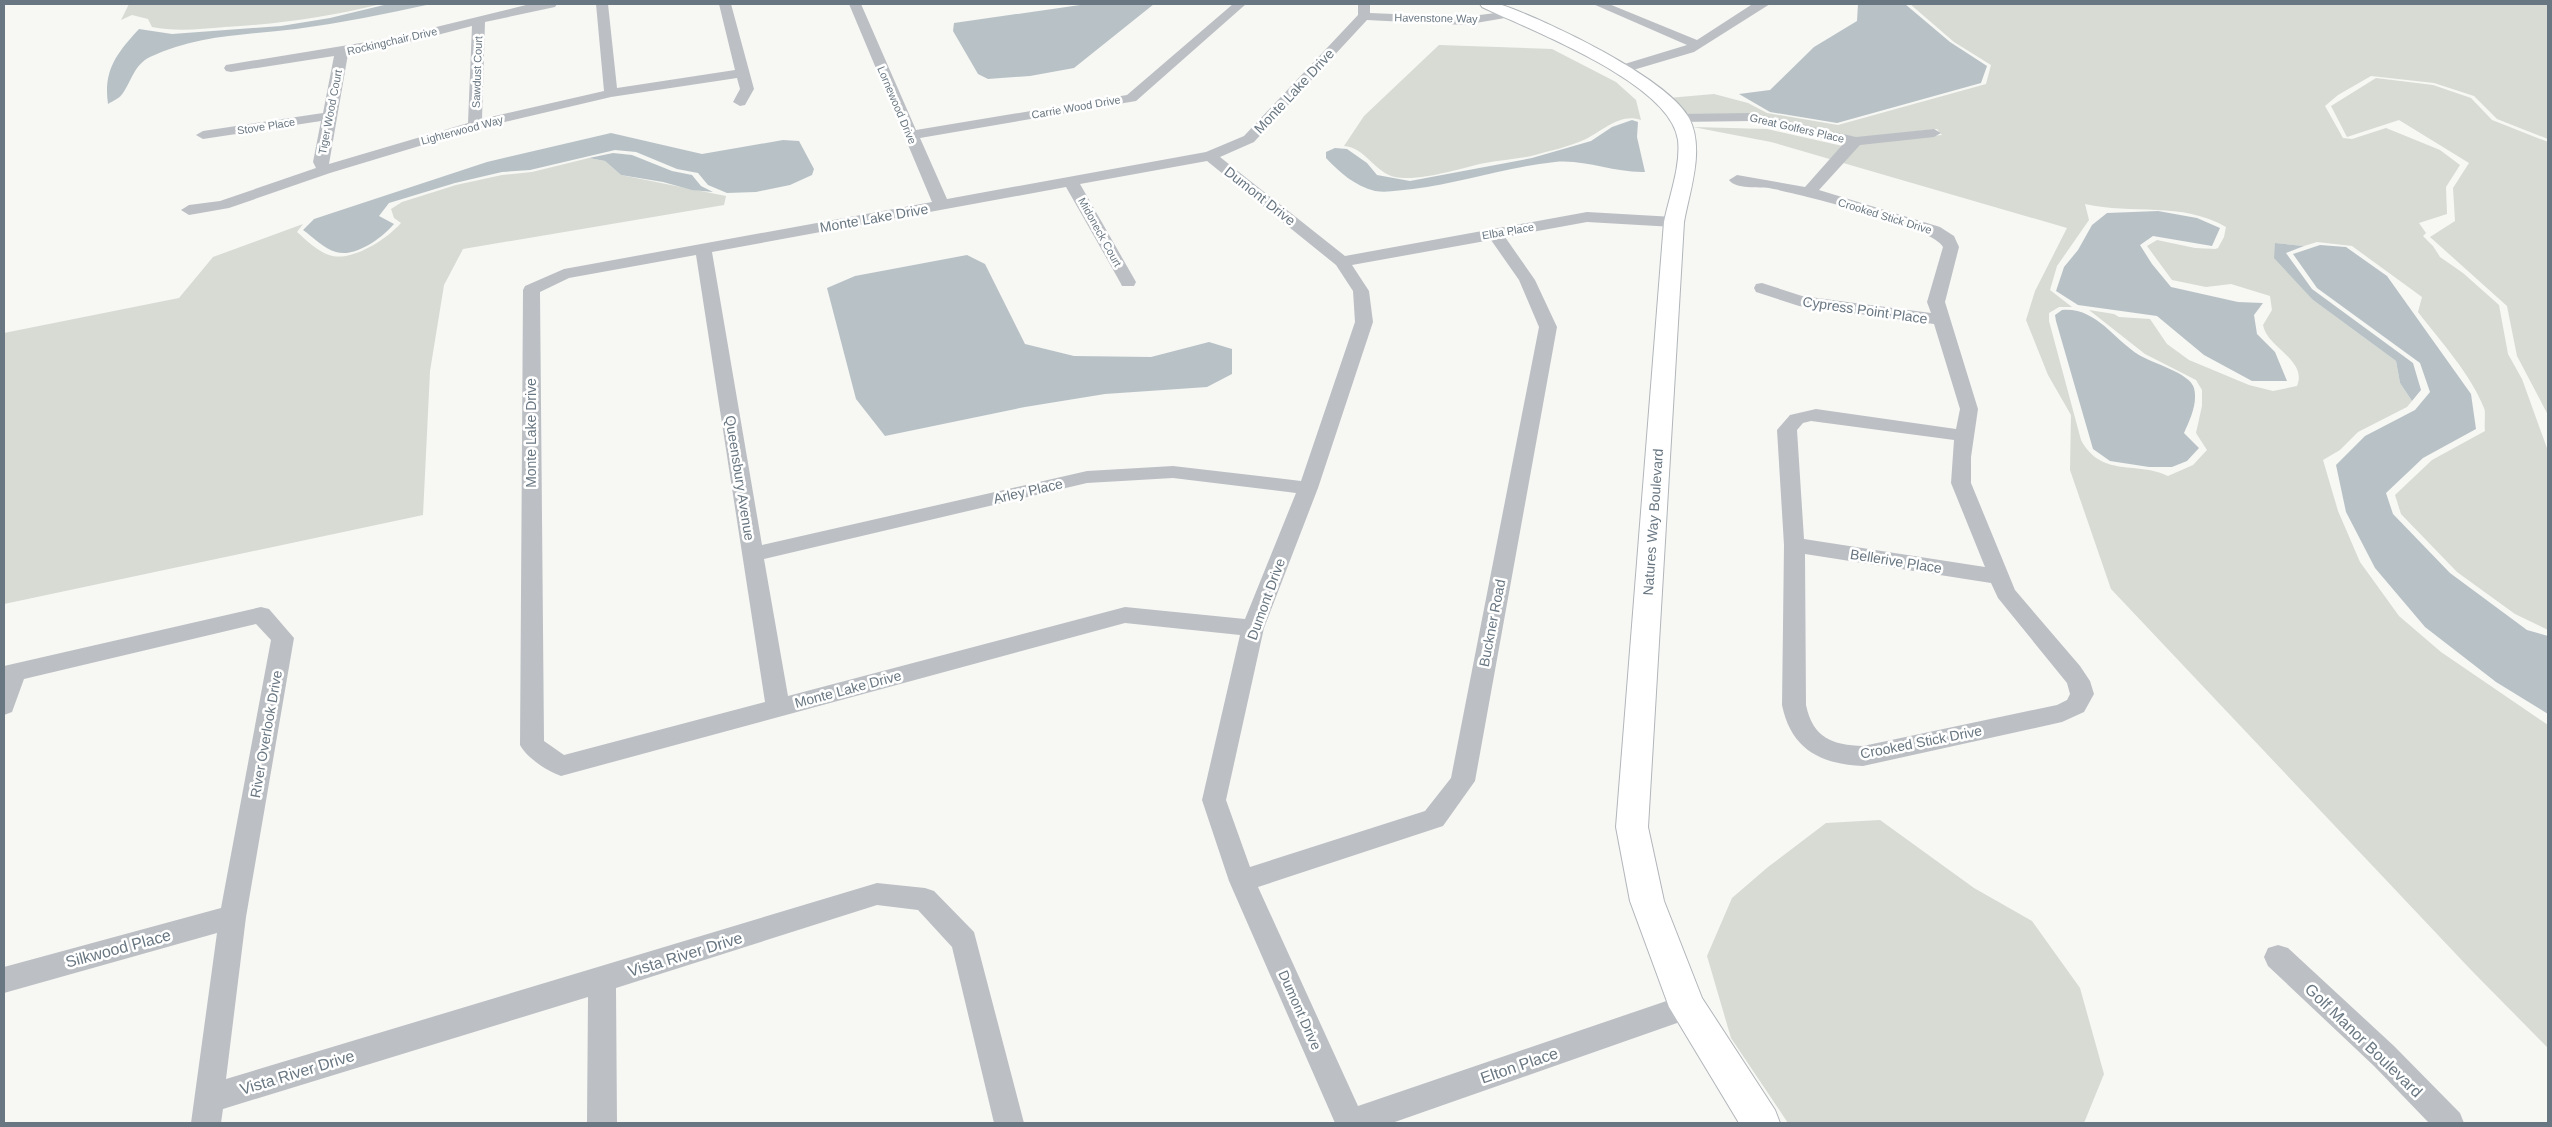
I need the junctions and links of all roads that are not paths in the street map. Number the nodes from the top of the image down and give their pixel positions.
1 (550, 4) edge
2 (602, 4) edge
3 (724, 4) edge
4 (857, 4) edge
5 (1240, 4) edge
6 (1488, 4) edge
7 (1599, 4) edge
8 (1764, 4) edge
9 (1364, 10) edge
10 (1507, 14) junction
11 (479, 19) junction
12 (1697, 45) junction
13 (342, 52) junction
14 (231, 68) dead end
15 (1624, 69) junction
16 (742, 73) junction
17 (611, 93) junction
18 (740, 102) dead end
19 (328, 116) junction
20 (1681, 121) junction
21 (475, 125) junction
22 (1934, 133) dead end
23 (203, 135) dead end
24 (910, 135) junction
25 (1853, 143) junction
26 (1210, 156) junction
27 (325, 170) junction
28 (1737, 180) dead end
29 (1072, 183) junction
30 (1808, 193) junction
31 (942, 206) junction
32 (189, 210) dead end
33 (1674, 222) junction
34 (1494, 233) junction
35 (702, 249) junction
36 (1342, 262) junction
37 (1128, 282) dead end
38 (1762, 288) dead end
39 (1941, 320) junction
40 (1965, 436) junction
41 (1308, 488) junction
42 (1794, 545) junction
43 (752, 555) junction
44 (1998, 577) junction
45 (1253, 628) junction
46 (10, 673) edge
47 (4, 706) edge
48 (778, 707) junction
49 (1242, 881) junction
50 (232, 917) junction
51 (2278, 957) dead end
52 (4, 980) edge
53 (602, 980) junction
54 (1687, 1007) junction
55 (209, 1110) edge
56 (602, 1123) edge
57 (1009, 1123) edge
58 (1351, 1123) edge
59 (1761, 1123) edge
60 (2449, 1123) edge

1 - 11 street, Rockingchair Drive
2 - 17 street
3 - 16 street
4 - 24 street, Lornewood Drive
5 - 24 street, Carrie Wood Drive
6 - 10 street
7 - 12 street
8 - 12 street
9 - 10 street, Havenstone Way
9 - 26 street, Monte Lake Drive
10 - 15 street
11 - 13 street, Rockingchair Drive
11 - 21 street, Sawdust Court
12 - 15 street
13 - 14 street, Rockingchair Drive
13 - 19 street, Tiger Wood Court
15 - 20 street
16 - 17 street, Lighterwood Way
16 - 18 street
17 - 21 street, Lighterwood Way
19 - 23 street, Stove Place
19 - 27 street, Tiger Wood Court
20 - 25 street, Great Golfers Place
20 - 33 street, Natures Way Boulevard
21 - 27 street, Lighterwood Way
22 - 25 street, Great Golfers Place
24 - 31 street, Lornewood Drive
25 - 30 street
26 - 29 street, Monte Lake Drive
26 - 36 street, Dumont Drive
27 - 32 street, Lighterwood Way
28 - 30 street, Crooked Stick Drive
29 - 31 street, Monte Lake Drive
29 - 37 street, Midoneck Court
30 - 39 street, Crooked Stick Drive
31 - 35 street, Monte Lake Drive
33 - 34 street, Elba Place
33 - 54 street, Natures Way Boulevard
34 - 36 street, Elba Place
34 - 49 street, Buckner Road
35 - 43 street, Queensbury Avenue
35 - 48 street, Monte Lake Drive
36 - 41 street, Dumont Drive
38 - 39 street, Cypress Point Place
39 - 40 street, Crooked Stick Drive
40 - 42 street, Crooked Stick Drive
40 - 44 street, Crooked Stick Drive
41 - 43 street, Arley Place
41 - 45 street, Dumont Drive
42 - 44 street, Bellerive Place
42 - 44 street, Crooked Stick Drive
43 - 48 street, Queensbury Avenue
45 - 48 street, Monte Lake Drive
45 - 49 street, Dumont Drive
46 - 47 street
46 - 50 street, River Overlook Drive
49 - 58 street, Dumont Drive
50 - 52 street, Silkwood Place
50 - 55 street, River Overlook Drive
51 - 60 street, Golf Manor Boulevard
53 - 55 street, Vista River Drive
53 - 56 street
53 - 57 street, Vista River Drive
54 - 58 street, Elton Place
54 - 59 street, Natures Way Boulevard

